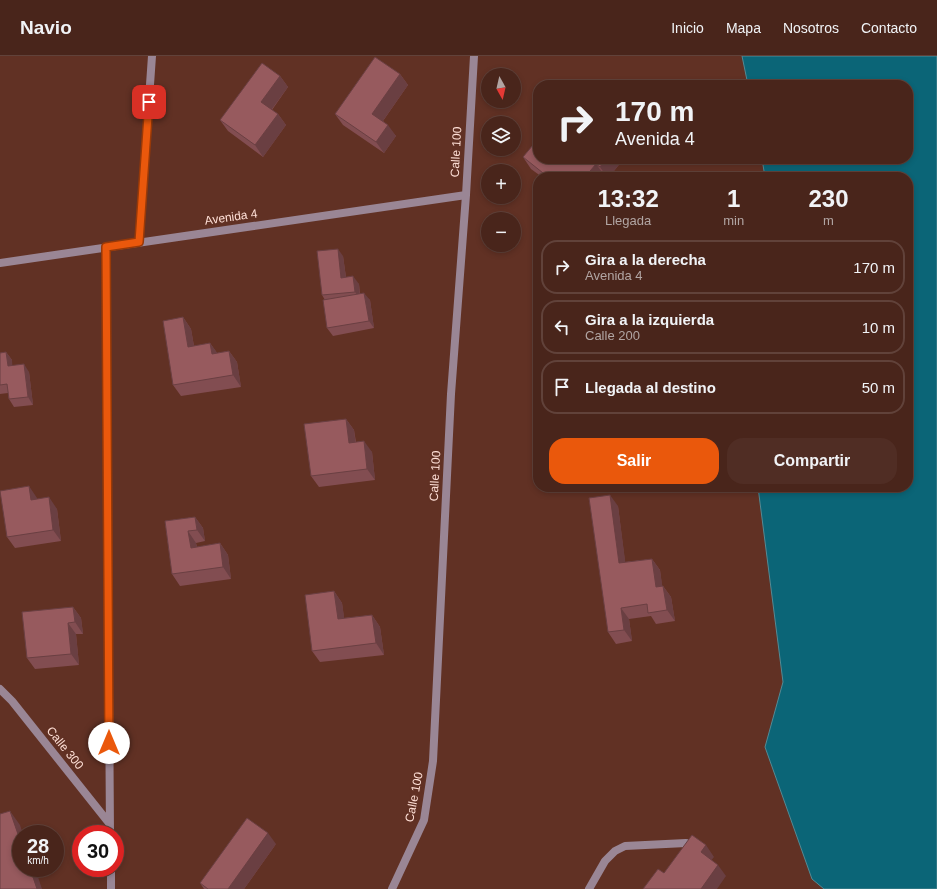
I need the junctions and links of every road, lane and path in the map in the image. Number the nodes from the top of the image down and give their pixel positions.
1 (152, 56) edge
2 (474, 56) edge
3 (466, 195) junction
4 (139, 242) junction
5 (106, 247) junction
6 (0, 262) edge
7 (0, 689) edge
8 (109, 823) joint
9 (686, 843) edge
10 (111, 877) edge
11 (111, 889) edge
12 (392, 889) edge
13 (589, 889) edge

1 - 4 street
2 - 3 street, Calle 100
3 - 4 street, Avenida 4
3 - 12 street, Calle 100
4 - 5 street, Avenida 4
5 - 6 street, Avenida 4
5 - 8 street
7 - 8 street, Calle 300
9 - 13 street
10 - 11 street

